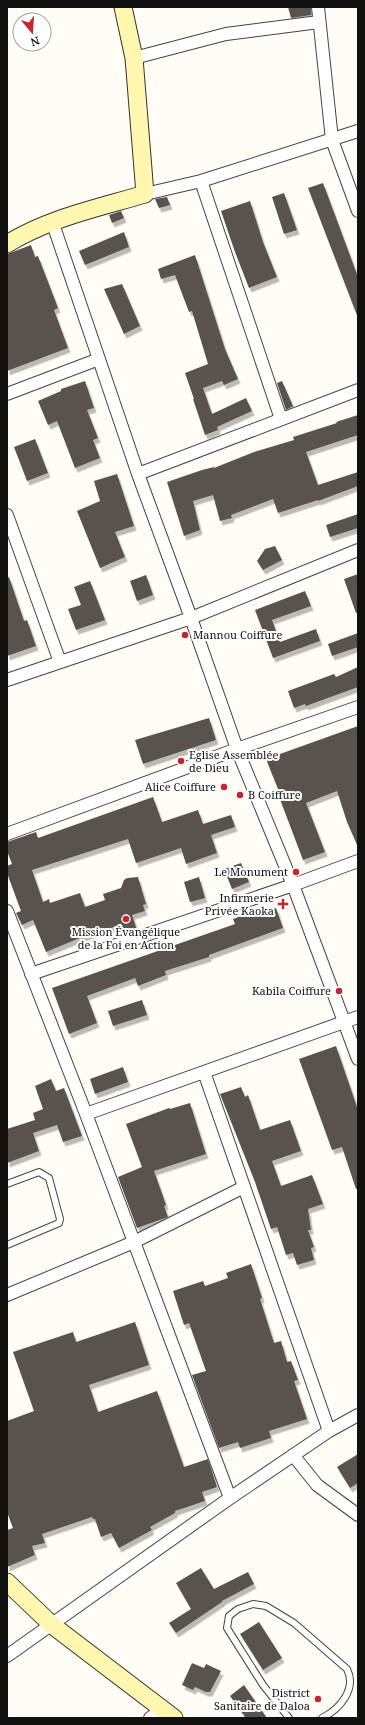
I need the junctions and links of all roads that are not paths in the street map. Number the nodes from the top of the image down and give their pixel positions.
1 (122, 7) edge
2 (318, 7) edge
3 (319, 22) junction
4 (134, 58) junction
5 (358, 131) edge
6 (332, 140) junction
7 (201, 182) junction
8 (145, 194) junction
9 (358, 211) edge
10 (52, 221) junction
11 (7, 244) edge
12 (99, 359) junction
13 (358, 390) edge
14 (7, 394) edge
15 (281, 419) junction
16 (138, 474) junction
17 (7, 515) edge
18 (358, 550) edge
19 (191, 618) junction
20 (60, 662) junction
21 (7, 680) edge
22 (358, 707) edge
23 (237, 749) junction
24 (7, 834) edge
25 (358, 861) edge
26 (293, 885) junction
27 (7, 911) edge
28 (31, 974) junction
29 (358, 1017) edge
30 (344, 1022) junction
31 (358, 1059) edge
32 (204, 1072) junction
33 (86, 1114) junction
34 (7, 1184) edge
35 (244, 1188) junction
36 (134, 1242) junction
37 (7, 1244) edge
38 (7, 1295) edge
39 (358, 1415) edge
40 (328, 1431) junction
41 (293, 1455) junction
42 (230, 1498) junction
43 (358, 1515) edge
44 (7, 1582) edge
45 (52, 1625) junction
46 (7, 1656) edge
47 (163, 1715) edge
48 (335, 1715) edge
49 (289, 1718) edge
50 (322, 1718) edge

1 - 4 street
2 - 3 street
3 - 4 street
3 - 6 street
4 - 8 street
5 - 6 street
6 - 7 street
6 - 9 street
7 - 8 street
7 - 15 street
8 - 10 street
10 - 11 street
10 - 12 street
12 - 14 street
12 - 16 street
13 - 15 street
15 - 16 street
16 - 19 street
17 - 20 street
18 - 19 street
19 - 20 street
19 - 23 street
20 - 21 street
22 - 23 street
23 - 24 street
23 - 26 street
25 - 26 street
26 - 28 street
26 - 30 street
27 - 28 street
28 - 33 street
29 - 30 street
30 - 31 street
30 - 32 street
32 - 33 street
32 - 35 street
33 - 36 street
34 - 37 lane
35 - 36 street
35 - 40 street
36 - 38 street
36 - 42 street
39 - 40 street
40 - 41 street
41 - 42 street
41 - 43 street
42 - 45 street
44 - 45 street
45 - 46 street
45 - 47 street
48 - 49 lane
48 - 50 lane

